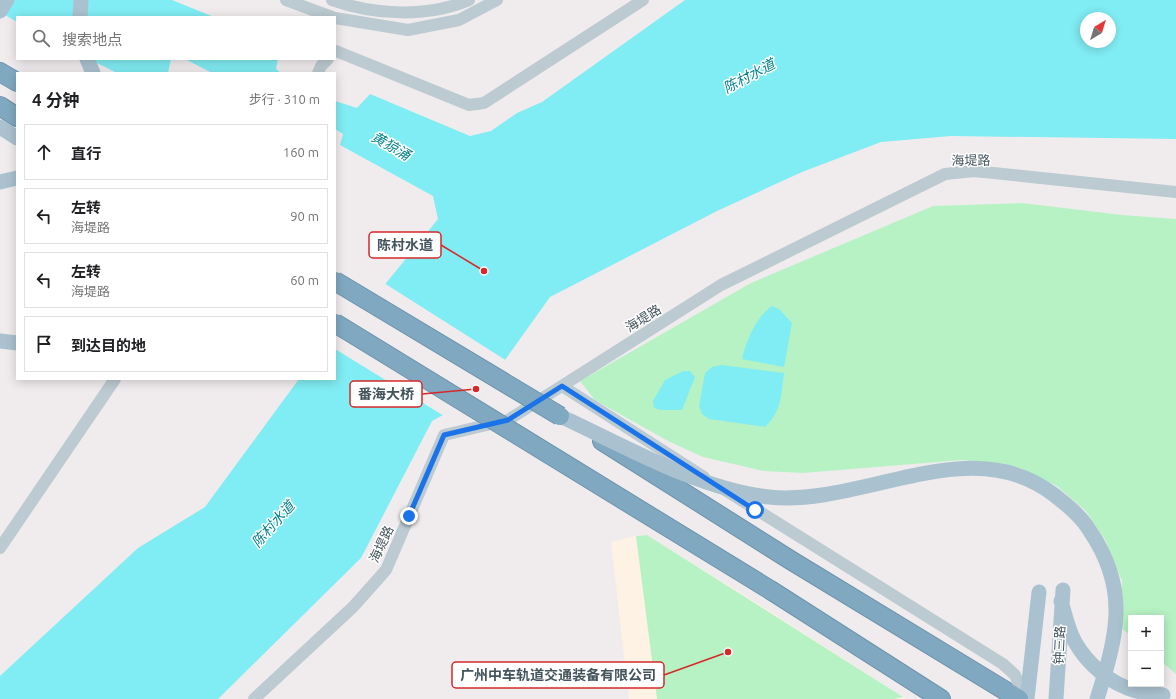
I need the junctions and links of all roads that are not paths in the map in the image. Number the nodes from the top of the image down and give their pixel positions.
1 (6, 0) edge
2 (81, 0) edge
3 (286, 0) edge
4 (332, 0) edge
5 (469, 0) edge
6 (497, 0) edge
7 (643, 0) edge
8 (0, 11) edge
9 (80, 16) edge
10 (329, 16) edge
11 (336, 18) edge
12 (336, 51) edge
13 (87, 60) edge
14 (327, 60) edge
15 (319, 71) edge
16 (0, 72) edge
17 (92, 72) edge
18 (16, 81) edge
19 (0, 106) edge
20 (16, 116) edge
21 (0, 127) edge
22 (16, 137) edge
23 (16, 178) edge
24 (0, 182) edge
25 (1176, 192) edge
26 (336, 282) edge
27 (336, 324) edge
28 (0, 341) edge
29 (16, 343) edge
30 (114, 380) edge
31 (562, 386) junction
32 (560, 416) junction
33 (0, 548) edge
34 (1039, 592) dead end
35 (1170, 695) edge
36 (254, 699) edge
37 (941, 699) edge
38 (1019, 699) edge
39 (1026, 699) edge
40 (1056, 699) edge
41 (1098, 699) edge
42 (1148, 699) edge

1 - 8 main road
2 - 9 main road
3 - 10 street
4 - 5 street
6 - 11 street
7 - 12 street
13 - 17 main road
14 - 15 street
16 - 18 highway
19 - 20 highway
21 - 22 main road
23 - 24 main road
25 - 31 street, 海堤路
26 - 32 highway, bridge
27 - 37 highway, bridge
28 - 29 main road
30 - 33 street
31 - 36 street, 海堤路
31 - 39 street
32 - 38 highway, bridge
32 - 41 main road, bridge
34 - 39 main road, 钟三路
35 - 40 main road, 钟三路
35 - 42 main road

